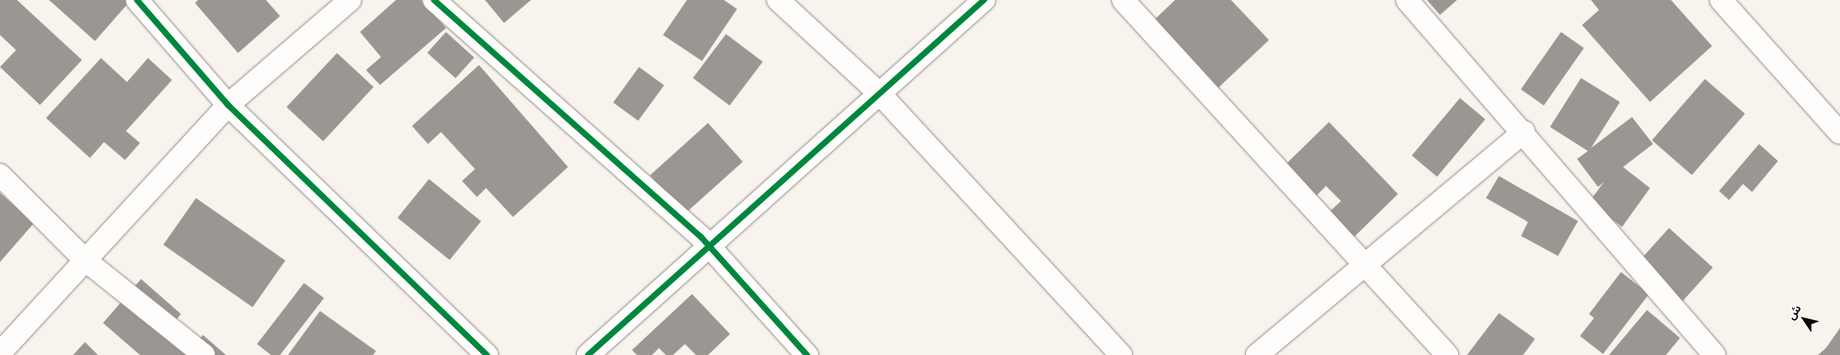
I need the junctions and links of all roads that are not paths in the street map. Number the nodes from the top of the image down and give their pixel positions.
1 (138, 0) edge
2 (350, 0) edge
3 (434, 0) edge
4 (778, 0) edge
5 (984, 0) edge
6 (1124, 0) edge
7 (1407, 0) edge
8 (1721, 0) edge
9 (882, 95) junction
10 (228, 105) junction
11 (1524, 132) junction
12 (1840, 133) edge
13 (0, 175) edge
14 (710, 247) junction
15 (86, 260) junction
16 (1367, 263) junction
17 (0, 353) edge
18 (204, 355) edge
19 (487, 355) edge
20 (588, 355) edge
21 (807, 355) edge
22 (1121, 355) edge
23 (1257, 355) edge
24 (1447, 355) edge
25 (1715, 355) edge

1 - 10 street
2 - 10 street
3 - 14 street
4 - 9 street
5 - 9 street
6 - 16 street
7 - 11 street
8 - 12 street
9 - 14 street
9 - 22 street
10 - 15 street
10 - 19 street
11 - 16 street
11 - 25 street
13 - 15 street
14 - 20 street
14 - 21 street
15 - 17 street
15 - 18 street
16 - 23 street
16 - 24 street

